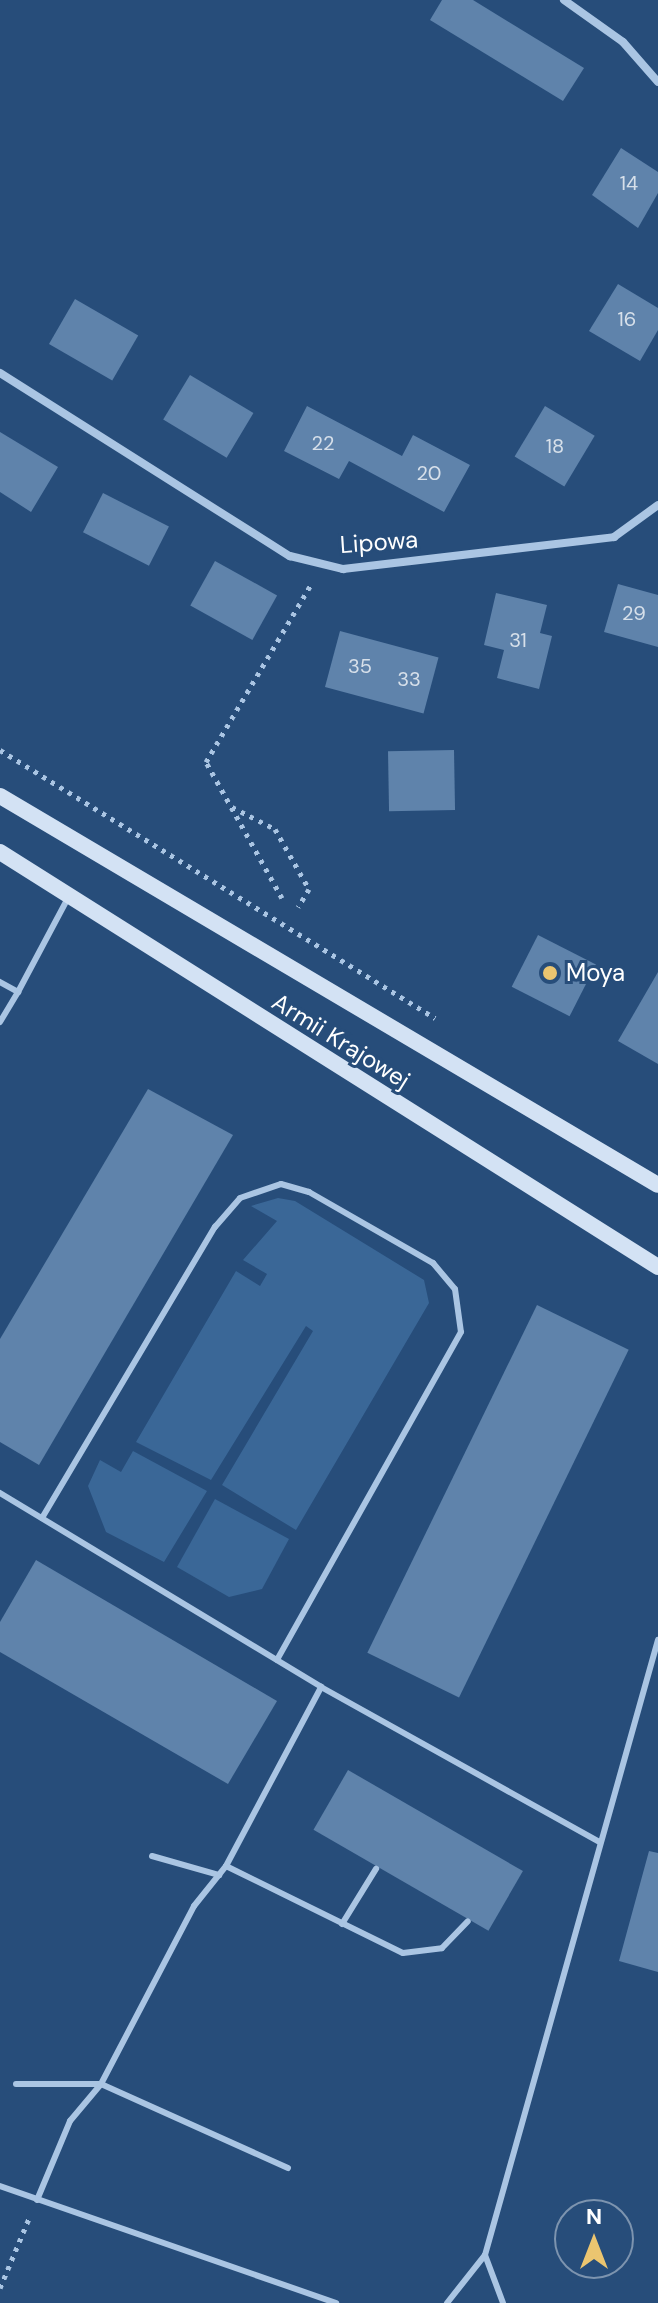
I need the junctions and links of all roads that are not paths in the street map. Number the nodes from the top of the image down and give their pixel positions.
1 (564, 0) edge
2 (658, 82) edge
3 (0, 373) edge
4 (658, 505) edge
5 (0, 796) edge
6 (0, 852) edge
7 (68, 898) junction
8 (0, 982) edge
9 (18, 992) junction
10 (0, 1022) edge
11 (658, 1185) edge
12 (658, 1267) edge
13 (0, 1493) edge
14 (42, 1518) junction
15 (658, 1640) edge
16 (277, 1660) junction
17 (321, 1687) junction
18 (600, 1842) junction
19 (152, 1856) dead end
20 (226, 1866) junction
21 (376, 1869) dead end
22 (219, 1875) junction
23 (468, 1921) dead end
24 (342, 1924) junction
25 (16, 2084) dead end
26 (101, 2084) junction
27 (288, 2168) dead end
28 (0, 2186) edge
29 (37, 2200) junction
30 (485, 2255) junction
31 (336, 2303) edge
32 (447, 2303) edge
33 (503, 2303) edge

1 - 2 street
3 - 4 street, Lipowa
5 - 11 main road, Armii Krajowej
6 - 7 main road, Armii Krajowej
7 - 9 lane
7 - 12 main road, Armii Krajowej
8 - 9 lane
9 - 10 lane
13 - 14 lane
14 - 16 lane
14 - 16 lane
15 - 18 lane
16 - 17 lane
17 - 18 lane
17 - 20 lane
18 - 30 lane
19 - 22 lane
20 - 22 lane
20 - 24 lane
21 - 24 lane
22 - 26 lane
23 - 24 lane
25 - 26 lane
26 - 27 lane
26 - 29 lane
28 - 29 lane
29 - 31 lane
30 - 32 lane
30 - 33 lane

